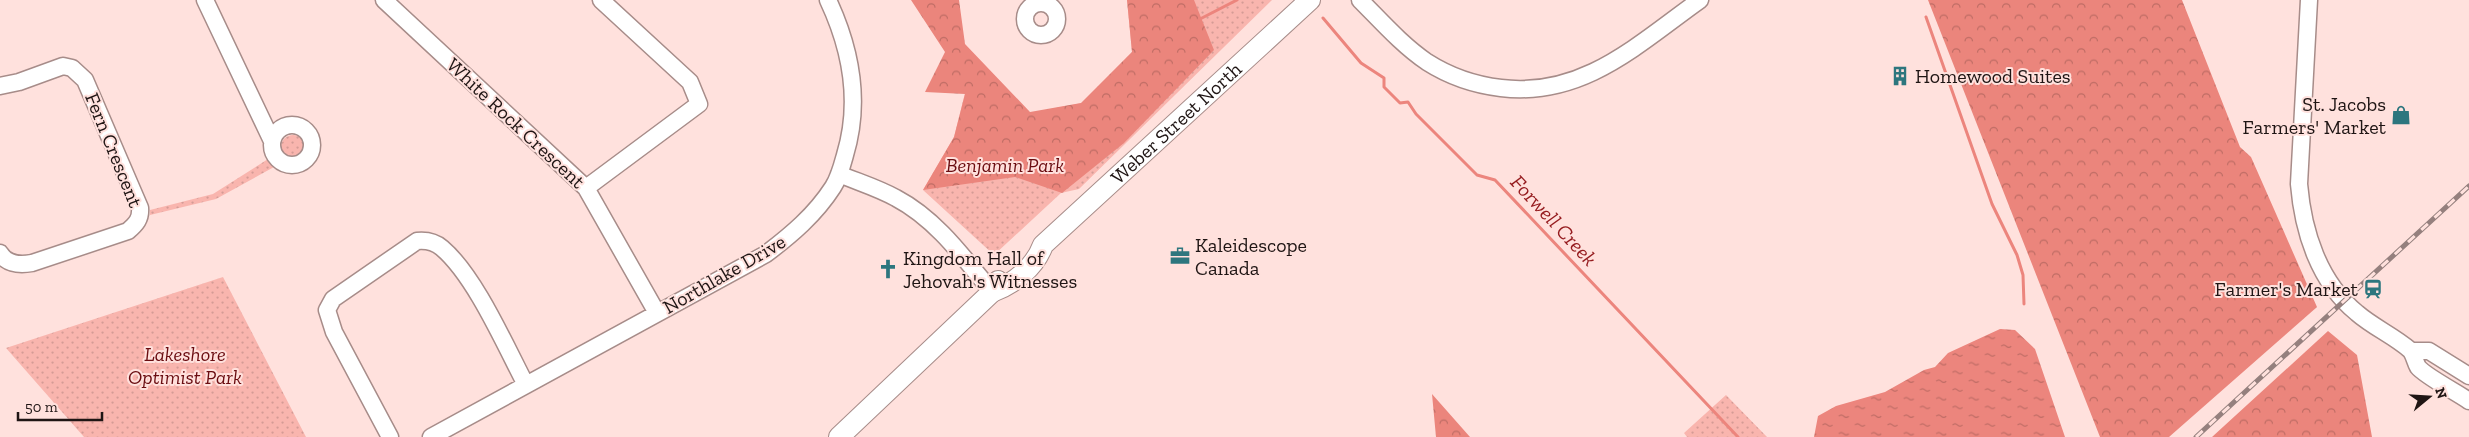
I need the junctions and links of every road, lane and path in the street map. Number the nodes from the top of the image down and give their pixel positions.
1 (205, 0) edge
2 (384, 0) edge
3 (601, 0) edge
4 (828, 0) edge
5 (1310, 0) edge
6 (1360, 0) edge
7 (1700, 0) edge
8 (2309, 0) edge
9 (0, 86) edge
10 (272, 141) dead end
11 (839, 174) junction
12 (586, 188) junction
13 (0, 253) edge
14 (992, 292) junction
15 (657, 313) junction
16 (2411, 351) junction
17 (2469, 376) edge
18 (526, 385) junction
19 (2469, 401) edge
20 (390, 437) edge
21 (431, 437) edge
22 (839, 437) edge

1 - 10 street
2 - 12 street, White Rock Crescent
3 - 12 street
4 - 11 street, Northlake Drive
5 - 14 main road, Weber Street North
6 - 7 street
8 - 16 street
9 - 13 street, Fern Crescent
11 - 14 street
11 - 15 street, Northlake Drive
12 - 15 street, White Rock Crescent
14 - 22 main road, Weber Street North
15 - 18 street, Northlake Drive
16 - 17 street
16 - 19 street
18 - 20 street
18 - 21 street, Northlake Drive

